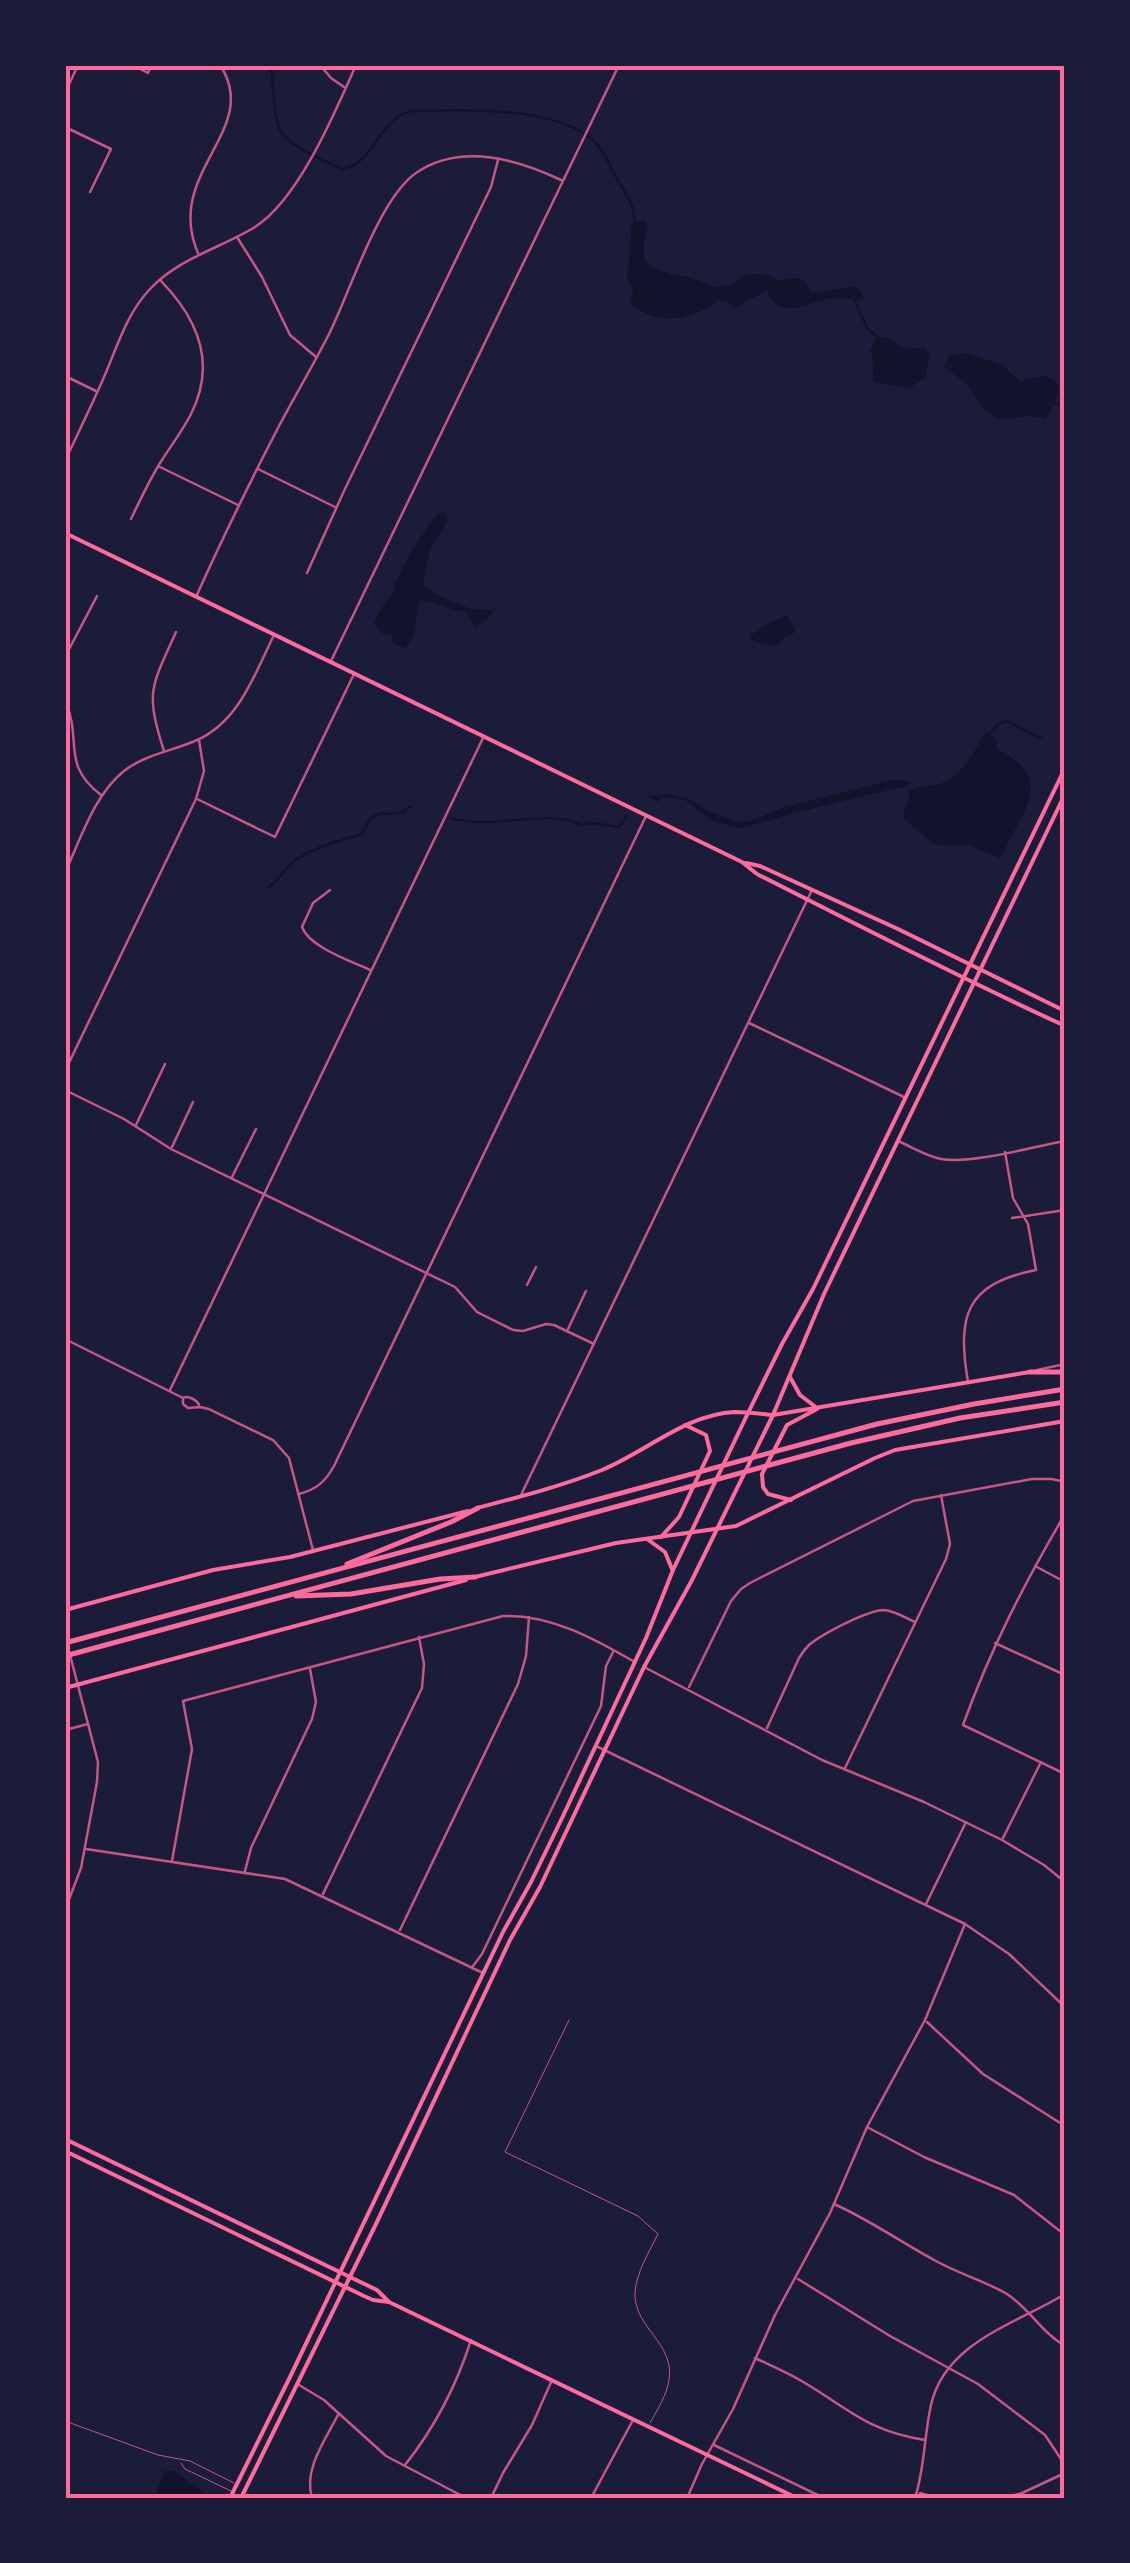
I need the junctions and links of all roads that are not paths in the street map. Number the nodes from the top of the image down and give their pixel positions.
1 (78, 65) edge
2 (132, 65) edge
3 (151, 65) edge
4 (220, 65) edge
5 (320, 65) edge
6 (356, 65) edge
7 (619, 65) edge
8 (346, 88) junction
9 (65, 93) edge
10 (65, 127) edge
11 (498, 158) junction
12 (562, 180) junction
13 (90, 192) dead end
14 (237, 237) junction
15 (199, 254) junction
16 (160, 279) junction
17 (317, 358) junction
18 (65, 376) edge
19 (98, 391) junction
20 (65, 461) edge
21 (158, 466) junction
22 (258, 469) junction
23 (239, 506) junction
24 (336, 507) junction
25 (131, 519) dead end
26 (65, 533) edge
27 (307, 574) dead end
28 (97, 596) dead end
29 (196, 597) junction
30 (176, 632) dead end
31 (274, 635) junction
32 (65, 657) edge
33 (331, 662) junction
34 (354, 673) junction
35 (65, 701) edge
36 (73, 736) junction
37 (65, 737) edge
38 (484, 737) junction
39 (199, 740) junction
40 (164, 752) junction
41 (1065, 768) edge
42 (1065, 794) edge
43 (102, 796) junction
44 (196, 799) junction
45 (646, 815) junction
46 (742, 862) junction
47 (65, 872) edge
48 (330, 890) dead end
49 (812, 890) junction
50 (808, 899) junction
51 (970, 964) junction
52 (980, 969) junction
53 (372, 970) junction
54 (964, 977) junction
55 (974, 982) junction
56 (1065, 1011) edge
57 (748, 1022) junction
58 (1065, 1023) edge
59 (165, 1064) dead end
60 (65, 1071) edge
61 (65, 1090) edge
62 (906, 1098) junction
63 (194, 1102) dead end
64 (916, 1103) junction
65 (135, 1127) junction
66 (256, 1129) dead end
67 (1065, 1140) edge
68 (898, 1141) junction
69 (171, 1149) junction
70 (1006, 1152) junction
71 (231, 1178) junction
72 (264, 1194) junction
73 (854, 1205) junction
74 (864, 1210) junction
75 (1065, 1210) edge
76 (1023, 1216) junction
77 (1012, 1218) dead end
78 (536, 1267) dead end
79 (427, 1272) junction
80 (528, 1285) dead end
81 (586, 1290) dead end
82 (813, 1290) junction
83 (824, 1294) junction
84 (805, 1307) junction
85 (816, 1312) junction
86 (567, 1330) junction
87 (65, 1339) edge
88 (594, 1344) junction
89 (1065, 1364) edge
90 (1030, 1372) junction
91 (1065, 1372) edge
92 (790, 1377) junction
93 (968, 1382) junction
94 (1065, 1389) edge
95 (170, 1390) junction
96 (183, 1398) junction
97 (1065, 1402) edge
98 (824, 1406) junction
99 (200, 1407) junction
100 (817, 1408) junction
101 (748, 1413) junction
102 (773, 1416) junction
103 (1065, 1421) edge
104 (686, 1426) junction
105 (1065, 1482) edge
106 (298, 1494) junction
107 (941, 1495) junction
108 (520, 1496) junction
109 (791, 1500) junction
110 (478, 1508) junction
111 (1065, 1514) edge
112 (717, 1530) junction
113 (690, 1534) junction
114 (660, 1538) junction
115 (648, 1539) junction
116 (313, 1551) junction
117 (1034, 1566) junction
118 (672, 1570) junction
119 (328, 1572) junction
120 (475, 1577) junction
121 (1065, 1582) edge
122 (283, 1597) junction
123 (65, 1610) edge
124 (529, 1616) junction
125 (915, 1622) junction
126 (418, 1637) junction
127 (65, 1639) edge
128 (995, 1643) junction
129 (614, 1651) junction
130 (65, 1656) edge
131 (634, 1662) junction
132 (310, 1667) junction
133 (644, 1667) junction
134 (1065, 1675) edge
135 (78, 1684) junction
136 (65, 1688) edge
137 (688, 1688) junction
138 (89, 1724) junction
139 (65, 1730) edge
140 (767, 1730) junction
141 (595, 1746) junction
142 (605, 1750) junction
143 (1041, 1762) junction
144 (845, 1770) junction
145 (1065, 1774) edge
146 (562, 1816) junction
147 (572, 1820) junction
148 (966, 1822) junction
149 (1002, 1840) junction
150 (84, 1849) junction
151 (172, 1862) junction
152 (245, 1872) junction
153 (1065, 1882) edge
154 (322, 1895) junction
155 (926, 1905) junction
156 (65, 1910) edge
157 (964, 1924) junction
158 (399, 1932) junction
159 (472, 1968) junction
160 (483, 1973) junction
161 (492, 1978) junction
162 (1065, 2007) edge
163 (569, 2020) dead end
164 (925, 2020) junction
165 (1065, 2126) edge
166 (867, 2127) junction
167 (405, 2134) junction
168 (65, 2140) edge
169 (65, 2151) edge
170 (408, 2152) junction
171 (183, 2196) junction
172 (191, 2200) junction
173 (834, 2204) junction
174 (179, 2206) junction
175 (186, 2209) junction
176 (1065, 2234) edge
177 (340, 2272) junction
178 (350, 2276) junction
179 (796, 2278) junction
180 (336, 2282) junction
181 (345, 2287) junction
182 (1065, 2294) edge
183 (390, 2302) junction
184 (1028, 2315) junction
185 (471, 2340) junction
186 (1065, 2346) edge
187 (755, 2358) junction
188 (949, 2366) junction
189 (552, 2378) junction
190 (298, 2384) junction
191 (339, 2413) junction
192 (633, 2419) junction
193 (65, 2421) edge
194 (649, 2426) junction
195 (927, 2440) junction
196 (714, 2444) junction
197 (708, 2455) junction
198 (178, 2460) junction
199 (1065, 2465) edge
200 (404, 2466) junction
201 (1065, 2473) edge
202 (236, 2484) junction
203 (246, 2489) junction
204 (782, 2490) junction
205 (917, 2492) junction
206 (231, 2495) edge
207 (242, 2497) edge
208 (312, 2498) edge
209 (466, 2498) edge
210 (490, 2498) edge
211 (591, 2498) edge
212 (687, 2498) edge
213 (779, 2498) edge
214 (797, 2498) edge
215 (824, 2498) edge
216 (915, 2498) edge
217 (938, 2498) edge
218 (1005, 2498) edge

1 - 9 street
2 - 3 street
4 - 15 street
5 - 8 street
6 - 8 street
7 - 12 street
8 - 14 street
10 - 13 street
11 - 12 street
11 - 17 street
11 - 24 street
12 - 33 street
14 - 15 street
14 - 17 street
15 - 16 street
16 - 19 street
16 - 21 street
17 - 22 street
18 - 19 street
19 - 20 street
21 - 23 street
21 - 25 street
22 - 23 street
22 - 24 street
23 - 29 street
24 - 27 street
26 - 29 main road
28 - 32 street
29 - 31 main road
30 - 40 street
31 - 33 main road
31 - 39 street
33 - 34 main road
34 - 38 main road
34 - 44 street
35 - 36 street
36 - 37 street
36 - 43 street
38 - 45 main road
38 - 53 street
39 - 40 street
39 - 44 street
40 - 43 street
41 - 51 main road
42 - 52 main road
43 - 47 street
44 - 60 street
45 - 46 main road
45 - 79 street
46 - 49 main road
46 - 50 main road
48 - 53 street
49 - 50 street
49 - 51 main road
50 - 54 main road
50 - 57 street
51 - 52 main road
51 - 54 main road
52 - 55 main road
52 - 56 main road
53 - 72 street
54 - 55 main road
54 - 62 main road
55 - 58 main road
55 - 64 main road
57 - 62 street
57 - 88 street
59 - 65 street
61 - 65 street
62 - 64 main road
62 - 73 main road
63 - 69 street
64 - 68 main road
65 - 69 street
66 - 71 street
67 - 70 street
68 - 70 street
68 - 74 main road
69 - 71 street
70 - 76 street
71 - 72 street
72 - 79 street
72 - 95 street
73 - 74 main road
73 - 82 main road
74 - 83 main road
75 - 76 street
76 - 77 street
76 - 93 street
78 - 80 street
79 - 86 street
79 - 106 street
81 - 86 street
82 - 83 main road
82 - 84 main road
83 - 85 main road
84 - 85 main road
84 - 101 main road
85 - 92 main road
86 - 88 street
87 - 95 street
88 - 108 street
89 - 90 street
90 - 91 highway
90 - 93 main road
92 - 100 main road
92 - 102 main road
93 - 98 main road
94 - 119 highway
95 - 96 street
96 - 99 street
96 - 99 street
97 - 122 highway
98 - 100 main road
98 - 109 main road
99 - 106 street
100 - 102 main road
101 - 102 main road
101 - 104 main road
101 - 113 main road
102 - 112 main road
103 - 109 main road
104 - 108 main road
104 - 114 main road
105 - 107 street
106 - 116 street
107 - 125 street
107 - 137 street
108 - 110 main road
109 - 112 main road
110 - 116 main road
110 - 119 highway
111 - 117 street
112 - 113 main road
112 - 133 main road
113 - 114 main road
113 - 118 main road
114 - 115 main road
115 - 118 main road
115 - 120 main road
116 - 123 main road
117 - 121 street
117 - 128 street
118 - 131 main road
119 - 127 highway
120 - 122 highway
120 - 135 main road
122 - 130 highway
124 - 126 street
124 - 129 street
124 - 158 street
125 - 140 street
125 - 144 street
126 - 132 street
126 - 154 street
127 - 135 street
128 - 134 street
128 - 143 street
129 - 131 street
129 - 159 street
131 - 133 main road
131 - 141 main road
132 - 151 street
132 - 152 street
133 - 137 street
133 - 142 main road
135 - 136 main road
135 - 138 street
137 - 140 street
138 - 139 street
138 - 150 street
140 - 144 street
141 - 142 street
141 - 146 main road
142 - 147 main road
142 - 155 street
143 - 145 street
143 - 149 street
144 - 148 street
146 - 147 main road
146 - 160 main road
147 - 161 main road
148 - 149 street
148 - 155 street
149 - 153 street
150 - 151 street
150 - 156 street
151 - 152 street
152 - 154 street
154 - 158 street
155 - 157 street
157 - 162 street
157 - 164 street
158 - 159 street
159 - 160 street
160 - 161 main road
160 - 167 main road
161 - 170 main road
163 - 194 lane
164 - 165 street
164 - 166 street
166 - 173 street
166 - 176 street
167 - 170 main road
167 - 177 main road
168 - 171 main road
169 - 174 main road
170 - 178 main road
171 - 172 main road
171 - 174 main road
172 - 175 main road
172 - 177 main road
173 - 179 street
173 - 184 street
174 - 175 main road
175 - 180 main road
177 - 178 main road
177 - 180 main road
178 - 181 main road
178 - 183 main road
179 - 187 street
179 - 188 street
180 - 181 main road
180 - 202 main road
181 - 183 main road
181 - 190 main road
182 - 184 street
183 - 185 main road
184 - 186 street
184 - 188 street
185 - 189 main road
185 - 200 street
187 - 195 street
187 - 196 street
188 - 195 street
188 - 199 street
189 - 192 main road
189 - 210 street
190 - 191 street
190 - 203 main road
191 - 200 street
191 - 208 street
192 - 194 main road
192 - 211 street
193 - 198 lane
194 - 197 main road
195 - 205 street
196 - 197 street
196 - 215 street
197 - 204 main road
197 - 212 street
198 - 202 lane
198 - 206 lane
200 - 209 street
201 - 218 street
202 - 203 lane
202 - 206 main road
203 - 207 main road
204 - 213 street
204 - 214 main road
205 - 216 street
205 - 217 street
206 - 207 lane

